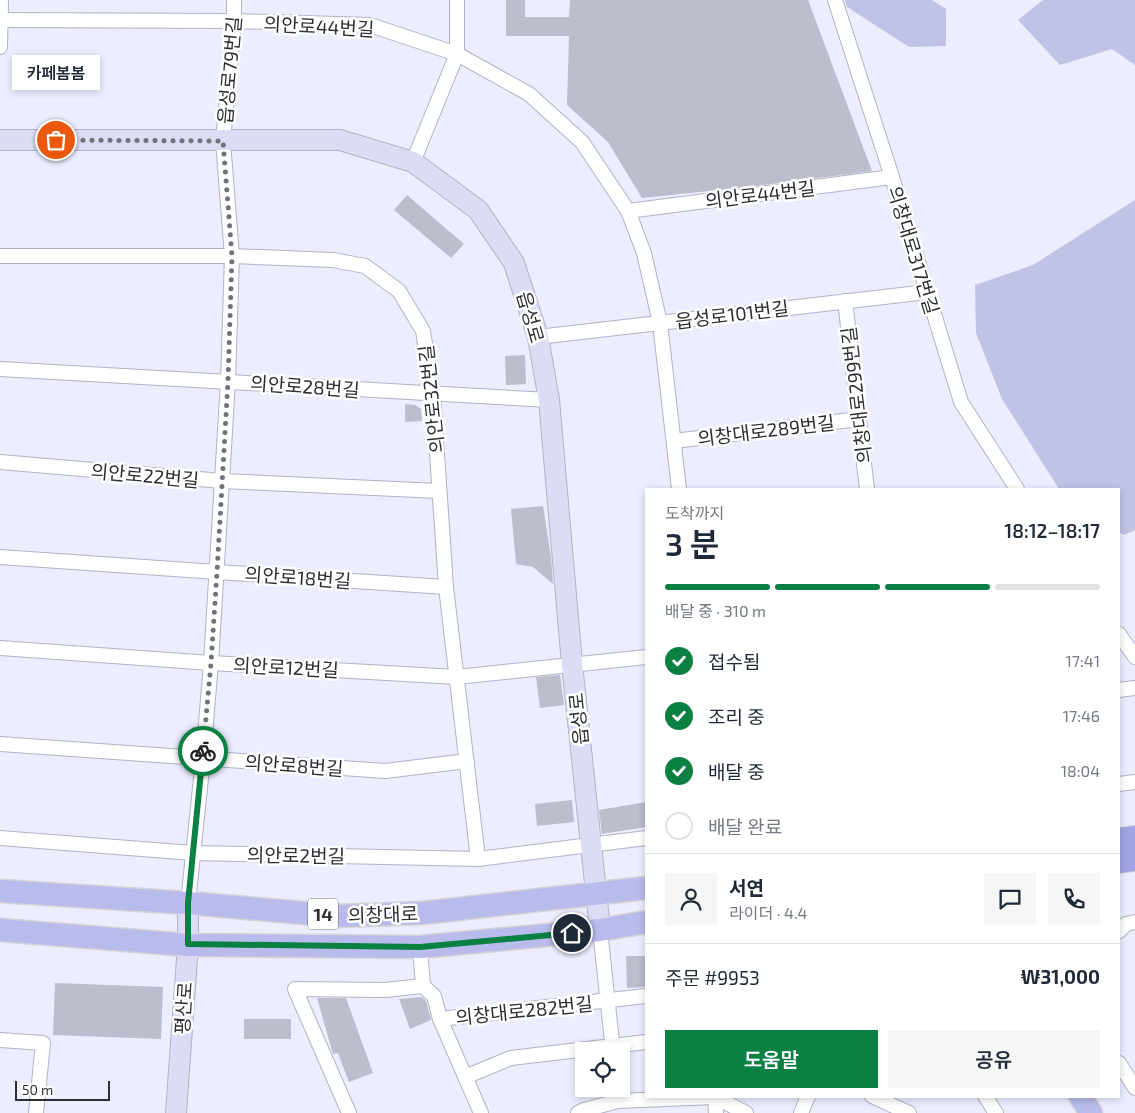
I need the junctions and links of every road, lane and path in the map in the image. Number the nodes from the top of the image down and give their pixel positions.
1 (1, 0) edge
2 (234, 0) edge
3 (457, 0) edge
4 (835, 0) edge
5 (0, 20) edge
6 (234, 21) junction
7 (0, 46) edge
8 (457, 54) junction
9 (0, 140) edge
10 (223, 141) junction
11 (413, 162) junction
12 (892, 177) junction
13 (628, 210) junction
14 (0, 256) edge
15 (232, 256) junction
16 (927, 292) junction
17 (845, 301) junction
18 (660, 323) junction
19 (538, 337) junction
20 (0, 369) edge
21 (228, 381) junction
22 (433, 394) junction
23 (549, 400) junction
24 (859, 419) junction
25 (674, 441) junction
26 (0, 462) edge
27 (222, 481) junction
28 (679, 488) edge
29 (867, 488) edge
30 (1016, 488) edge
31 (439, 490) junction
32 (0, 556) edge
33 (217, 572) junction
34 (446, 587) junction
35 (1120, 635) edge
36 (0, 648) edge
37 (645, 657) edge
38 (1135, 657) edge
39 (211, 663) junction
40 (572, 664) junction
41 (457, 677) junction
42 (1135, 688) edge
43 (1120, 690) edge
44 (0, 744) edge
45 (202, 759) junction
46 (467, 761) junction
47 (1135, 782) edge
48 (1120, 784) edge
49 (0, 838) edge
50 (645, 838) edge
51 (1135, 838) edge
52 (1120, 840) edge
53 (591, 845) junction
54 (193, 853) junction
55 (478, 859) junction
56 (1135, 859) edge
57 (1120, 861) edge
58 (645, 888) edge
59 (0, 891) edge
60 (596, 894) junction
61 (188, 903) junction
62 (645, 922) edge
63 (1135, 922) edge
64 (0, 930) edge
65 (600, 930) junction
66 (1120, 930) edge
67 (188, 944) junction
68 (420, 947) junction
69 (423, 986) junction
70 (645, 996) edge
71 (607, 1001) junction
72 (440, 1019) junction
73 (0, 1040) edge
74 (611, 1042) edge
75 (645, 1042) edge
76 (630, 1045) edge
77 (575, 1052) edge
78 (1120, 1064) edge
79 (465, 1077) junction
80 (1133, 1082) edge
81 (630, 1095) edge
82 (645, 1096) edge
83 (613, 1097) edge
84 (715, 1098) joint
85 (807, 1098) edge
86 (876, 1098) edge
87 (985, 1098) edge
88 (1081, 1098) edge
89 (36, 1113) edge
90 (176, 1113) edge
91 (349, 1113) edge
92 (480, 1113) edge
93 (578, 1113) edge
94 (716, 1113) edge
95 (746, 1113) edge
96 (800, 1113) edge
97 (910, 1113) edge
98 (996, 1113) edge
99 (1091, 1113) edge

1 - 5 street
2 - 6 street, 읍성로79번길
3 - 8 street
4 - 12 street, 의창대로317번길
5 - 6 street, 의안로44번길
5 - 7 street
6 - 8 street, 의안로44번길
6 - 10 street, 읍성로79번길
8 - 11 street
8 - 13 street, 의안로44번길
9 - 10 main road, 읍성로
10 - 11 main road, 읍성로
10 - 15 street, 읍성로79번길
11 - 19 main road, 읍성로
12 - 13 street, 의안로44번길
12 - 16 street, 의창대로317번길
13 - 18 street, 의안로44번길
14 - 15 street, 의안로32번길
15 - 21 street, 읍성로79번길
15 - 22 street, 의안로32번길
16 - 17 street, 읍성로101번길
16 - 30 street, 의창대로317번길
17 - 18 street, 읍성로101번길
17 - 24 street, 의창대로299번길
18 - 19 street, 읍성로101번길
18 - 25 street, 의창대로289번길
19 - 23 main road, 읍성로
20 - 21 street, 의안로28번길
21 - 22 street, 의안로28번길
21 - 27 street, 읍성로79번길
22 - 23 street, 의안로28번길
22 - 31 street, 의안로32번길
23 - 40 main road, 읍성로
24 - 25 street, 의창대로289번길
24 - 29 street, 의창대로299번길
25 - 28 street, 의창대로289번길
26 - 27 street, 의안로22번길
27 - 31 street, 의안로22번길
27 - 33 street, 읍성로79번길
31 - 34 street, 의안로32번길
32 - 33 street, 의안로18번길
33 - 34 street, 의안로18번길
33 - 39 street, 읍성로79번길
34 - 41 street, 의안로32번길
35 - 38 street
36 - 39 street, 의안로12번길
37 - 40 street, 의안로12번길
39 - 41 street, 의안로12번길
39 - 45 street, 읍성로79번길
40 - 41 street, 의안로12번길
40 - 53 main road, 읍성로
41 - 46 street, 의안로32번길
42 - 43 street
44 - 45 street, 의안로8번길
45 - 46 street, 의안로8번길
45 - 54 street, 읍성로79번길
46 - 55 street, 의안로32번길
47 - 48 street
49 - 54 street, 의안로2번길
50 - 53 street, 의안로2번길
51 - 52 highway
53 - 55 street, 의안로2번길
53 - 60 main road, 읍성로
54 - 55 street, 의안로2번길
54 - 61 street, 읍성로79번길
56 - 57 highway
58 - 60 main road, 의창대로 / 14
59 - 61 main road, 의창대로 / 14
60 - 61 main road, 의창대로 / 14
60 - 65 main road, 읍성로
61 - 67 main road, 평산로
62 - 65 main road, 의창대로 / 14
63 - 66 street
64 - 67 main road, 의창대로 / 14
65 - 68 main road, 의창대로 / 14
65 - 71 street, 의창대로282번길
67 - 68 main road, 의창대로 / 14
67 - 90 main road, 평산로
68 - 69 street
69 - 72 street
69 - 91 street
70 - 71 street, 의창대로282번길
71 - 72 street, 의창대로282번길
71 - 74 street, 의창대로282번길
72 - 79 street
73 - 89 street
75 - 76 street
77 - 79 street
78 - 80 street
79 - 92 street
81 - 82 street
83 - 93 street
84 - 94 street
84 - 95 street
85 - 96 street
86 - 97 street
87 - 98 street
88 - 99 main road

